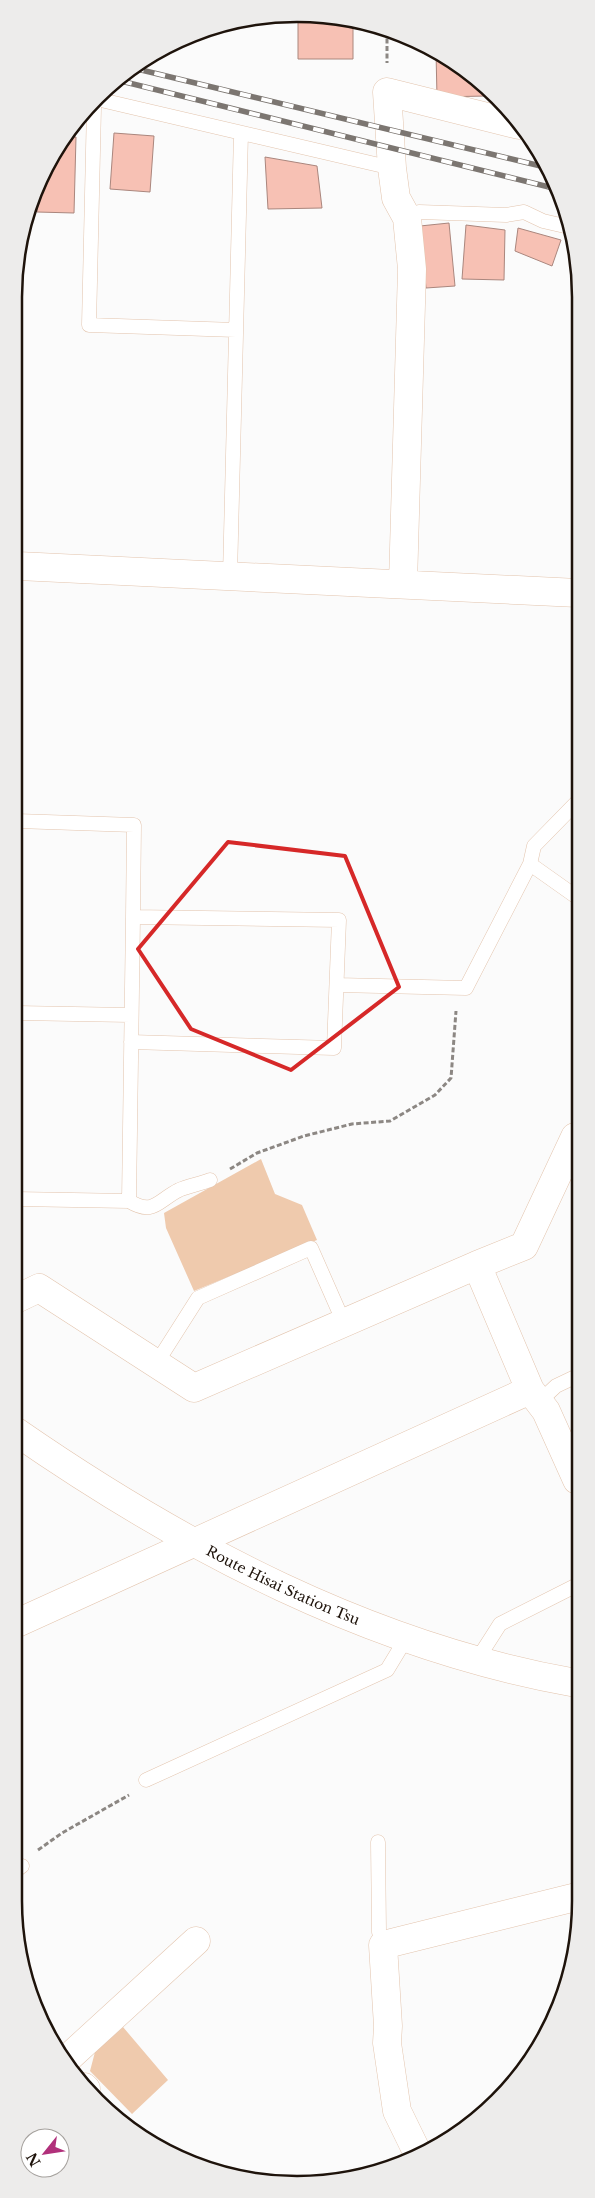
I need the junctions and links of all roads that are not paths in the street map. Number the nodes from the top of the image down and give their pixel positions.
1 (105, 101) edge
2 (94, 113) edge
3 (511, 124) edge
4 (241, 134) junction
5 (392, 168) junction
6 (407, 218) junction
7 (563, 225) edge
8 (236, 330) junction
9 (23, 566) edge
10 (230, 576) junction
11 (403, 584) junction
12 (572, 593) edge
13 (572, 807) edge
14 (23, 821) edge
15 (530, 864) junction
16 (572, 894) edge
17 (133, 917) junction
18 (337, 985) junction
19 (23, 1013) edge
20 (130, 1016) junction
21 (131, 1042) junction
22 (572, 1143) edge
23 (210, 1180) road end
24 (23, 1199) edge
25 (129, 1201) junction
26 (477, 1265) junction
27 (23, 1296) edge
28 (344, 1323) junction
29 (156, 1364) junction
30 (572, 1378) edge
31 (534, 1396) junction
32 (23, 1436) edge
33 (572, 1469) edge
34 (195, 1543) junction
35 (572, 1587) edge
36 (23, 1620) edge
37 (407, 1637) junction
38 (477, 1660) junction
39 (572, 1682) edge
40 (146, 1780) road end
41 (378, 1842) dead end
42 (572, 1898) edge
43 (196, 1941) dead end
44 (384, 1945) junction
45 (71, 2056) edge
46 (415, 2149) edge

1 - 4 lane
2 - 8 lane
3 - 5 street
4 - 5 lane
4 - 8 lane
5 - 6 street
6 - 7 lane
6 - 11 street
8 - 10 lane
9 - 10 street
10 - 11 street
11 - 12 street
13 - 15 lane
14 - 17 lane
15 - 16 lane
15 - 18 lane
17 - 18 lane
17 - 20 lane
18 - 21 lane
19 - 20 lane
20 - 21 lane
21 - 25 lane
22 - 26 street
23 - 25 lane
24 - 25 lane
26 - 28 street
26 - 31 street
27 - 29 street
28 - 29 street
28 - 29 lane
30 - 31 lane
31 - 33 street
31 - 34 street
32 - 34 street, Route Hisai Station Tsu
34 - 36 street
34 - 37 street, Route Hisai Station Tsu
35 - 38 lane
37 - 38 street, Route Hisai Station Tsu
37 - 40 lane
38 - 39 street, Route Hisai Station Tsu
41 - 44 lane
42 - 44 street
43 - 45 street
44 - 46 street

